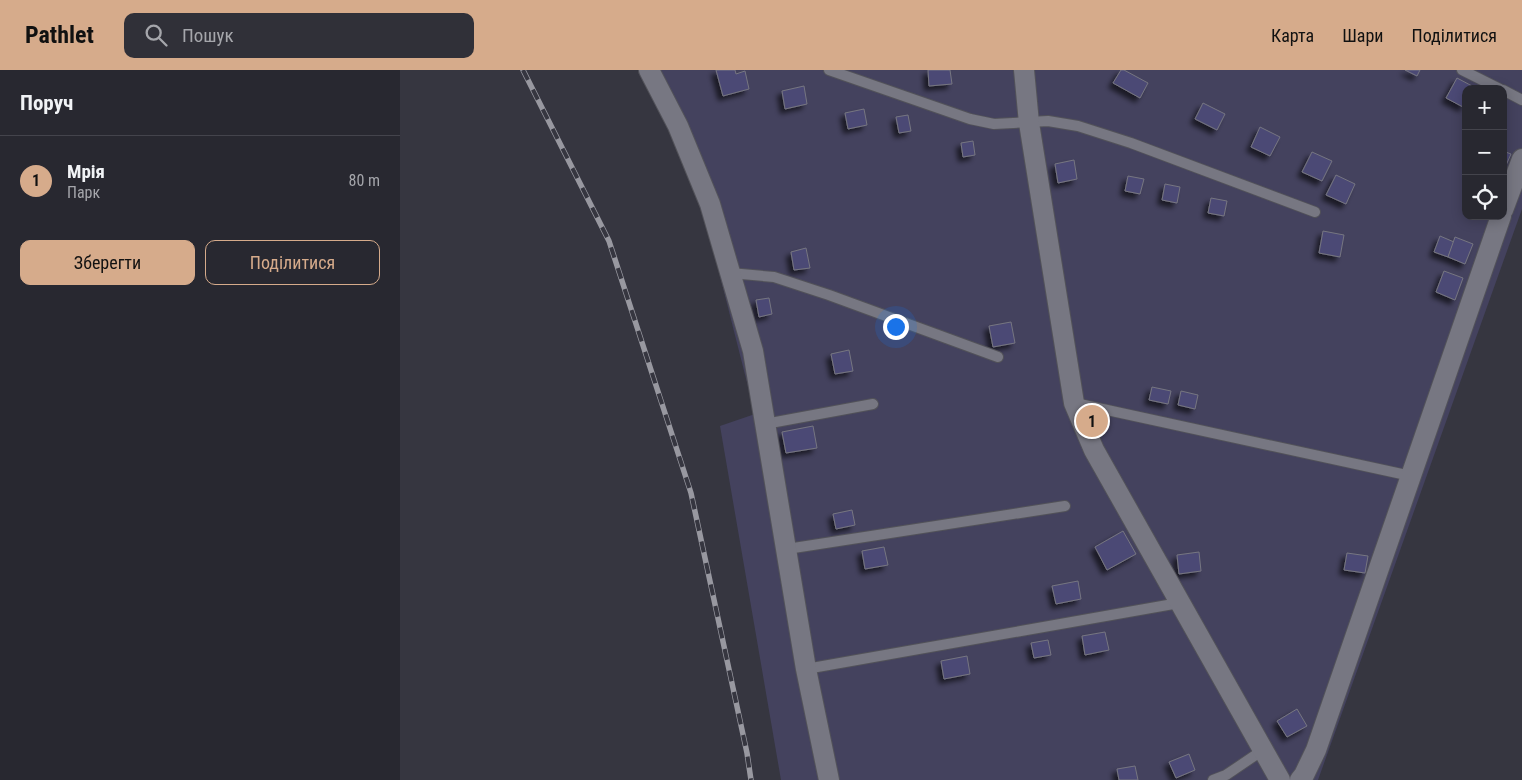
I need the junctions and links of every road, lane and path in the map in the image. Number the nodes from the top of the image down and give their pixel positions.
1 (649, 70) edge
2 (829, 70) edge
3 (1024, 70) edge
4 (1462, 70) edge
5 (1492, 85) edge
6 (1507, 92) edge
7 (1522, 100) edge
8 (1029, 123) junction
9 (1522, 159) edge
10 (1507, 199) edge
11 (1315, 212) dead end
12 (1500, 220) edge
13 (730, 273) junction
14 (998, 357) dead end
15 (1074, 403) junction
16 (873, 404) dead end
17 (765, 424) junction
18 (1411, 476) junction
19 (1065, 506) dead end
20 (787, 549) junction
21 (1179, 603) junction
22 (806, 670) junction
23 (1263, 750) junction
24 (829, 780) edge
25 (1213, 780) edge
26 (1280, 780) edge
27 (1300, 780) edge

1 - 13 street
2 - 8 lane
3 - 8 street
4 - 5 lane
6 - 7 lane
8 - 11 lane
8 - 15 street
9 - 10 street
12 - 18 street
13 - 14 lane
13 - 17 street
15 - 18 lane
15 - 21 street
16 - 17 lane
17 - 20 street
18 - 27 street
19 - 20 lane
20 - 22 street
21 - 22 lane
21 - 23 street
22 - 24 street
23 - 25 lane
23 - 26 street

